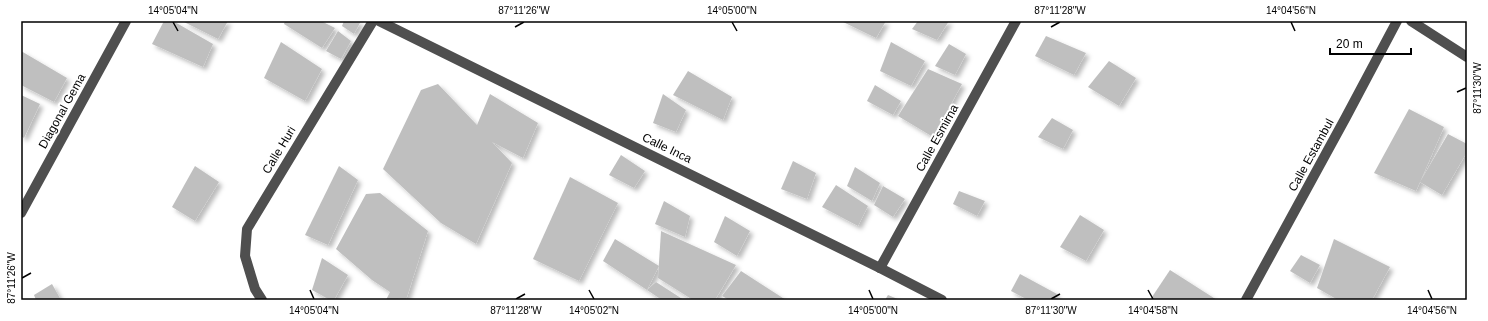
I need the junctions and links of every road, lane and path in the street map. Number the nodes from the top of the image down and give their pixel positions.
1 (126, 21) edge
2 (373, 21) edge
3 (379, 21) edge
4 (1016, 21) edge
5 (1397, 21) edge
6 (1411, 21) edge
7 (1467, 57) edge
8 (21, 213) edge
9 (880, 268) junction
10 (262, 300) edge
11 (942, 300) edge
12 (1246, 300) edge

1 - 8 street, Diagonal Gema
2 - 10 street, Calle Huri
3 - 9 street, Calle Inca
4 - 9 street, Calle Esmirna
5 - 12 street, Calle Estambul
6 - 7 street
9 - 11 street, Calle Inca

